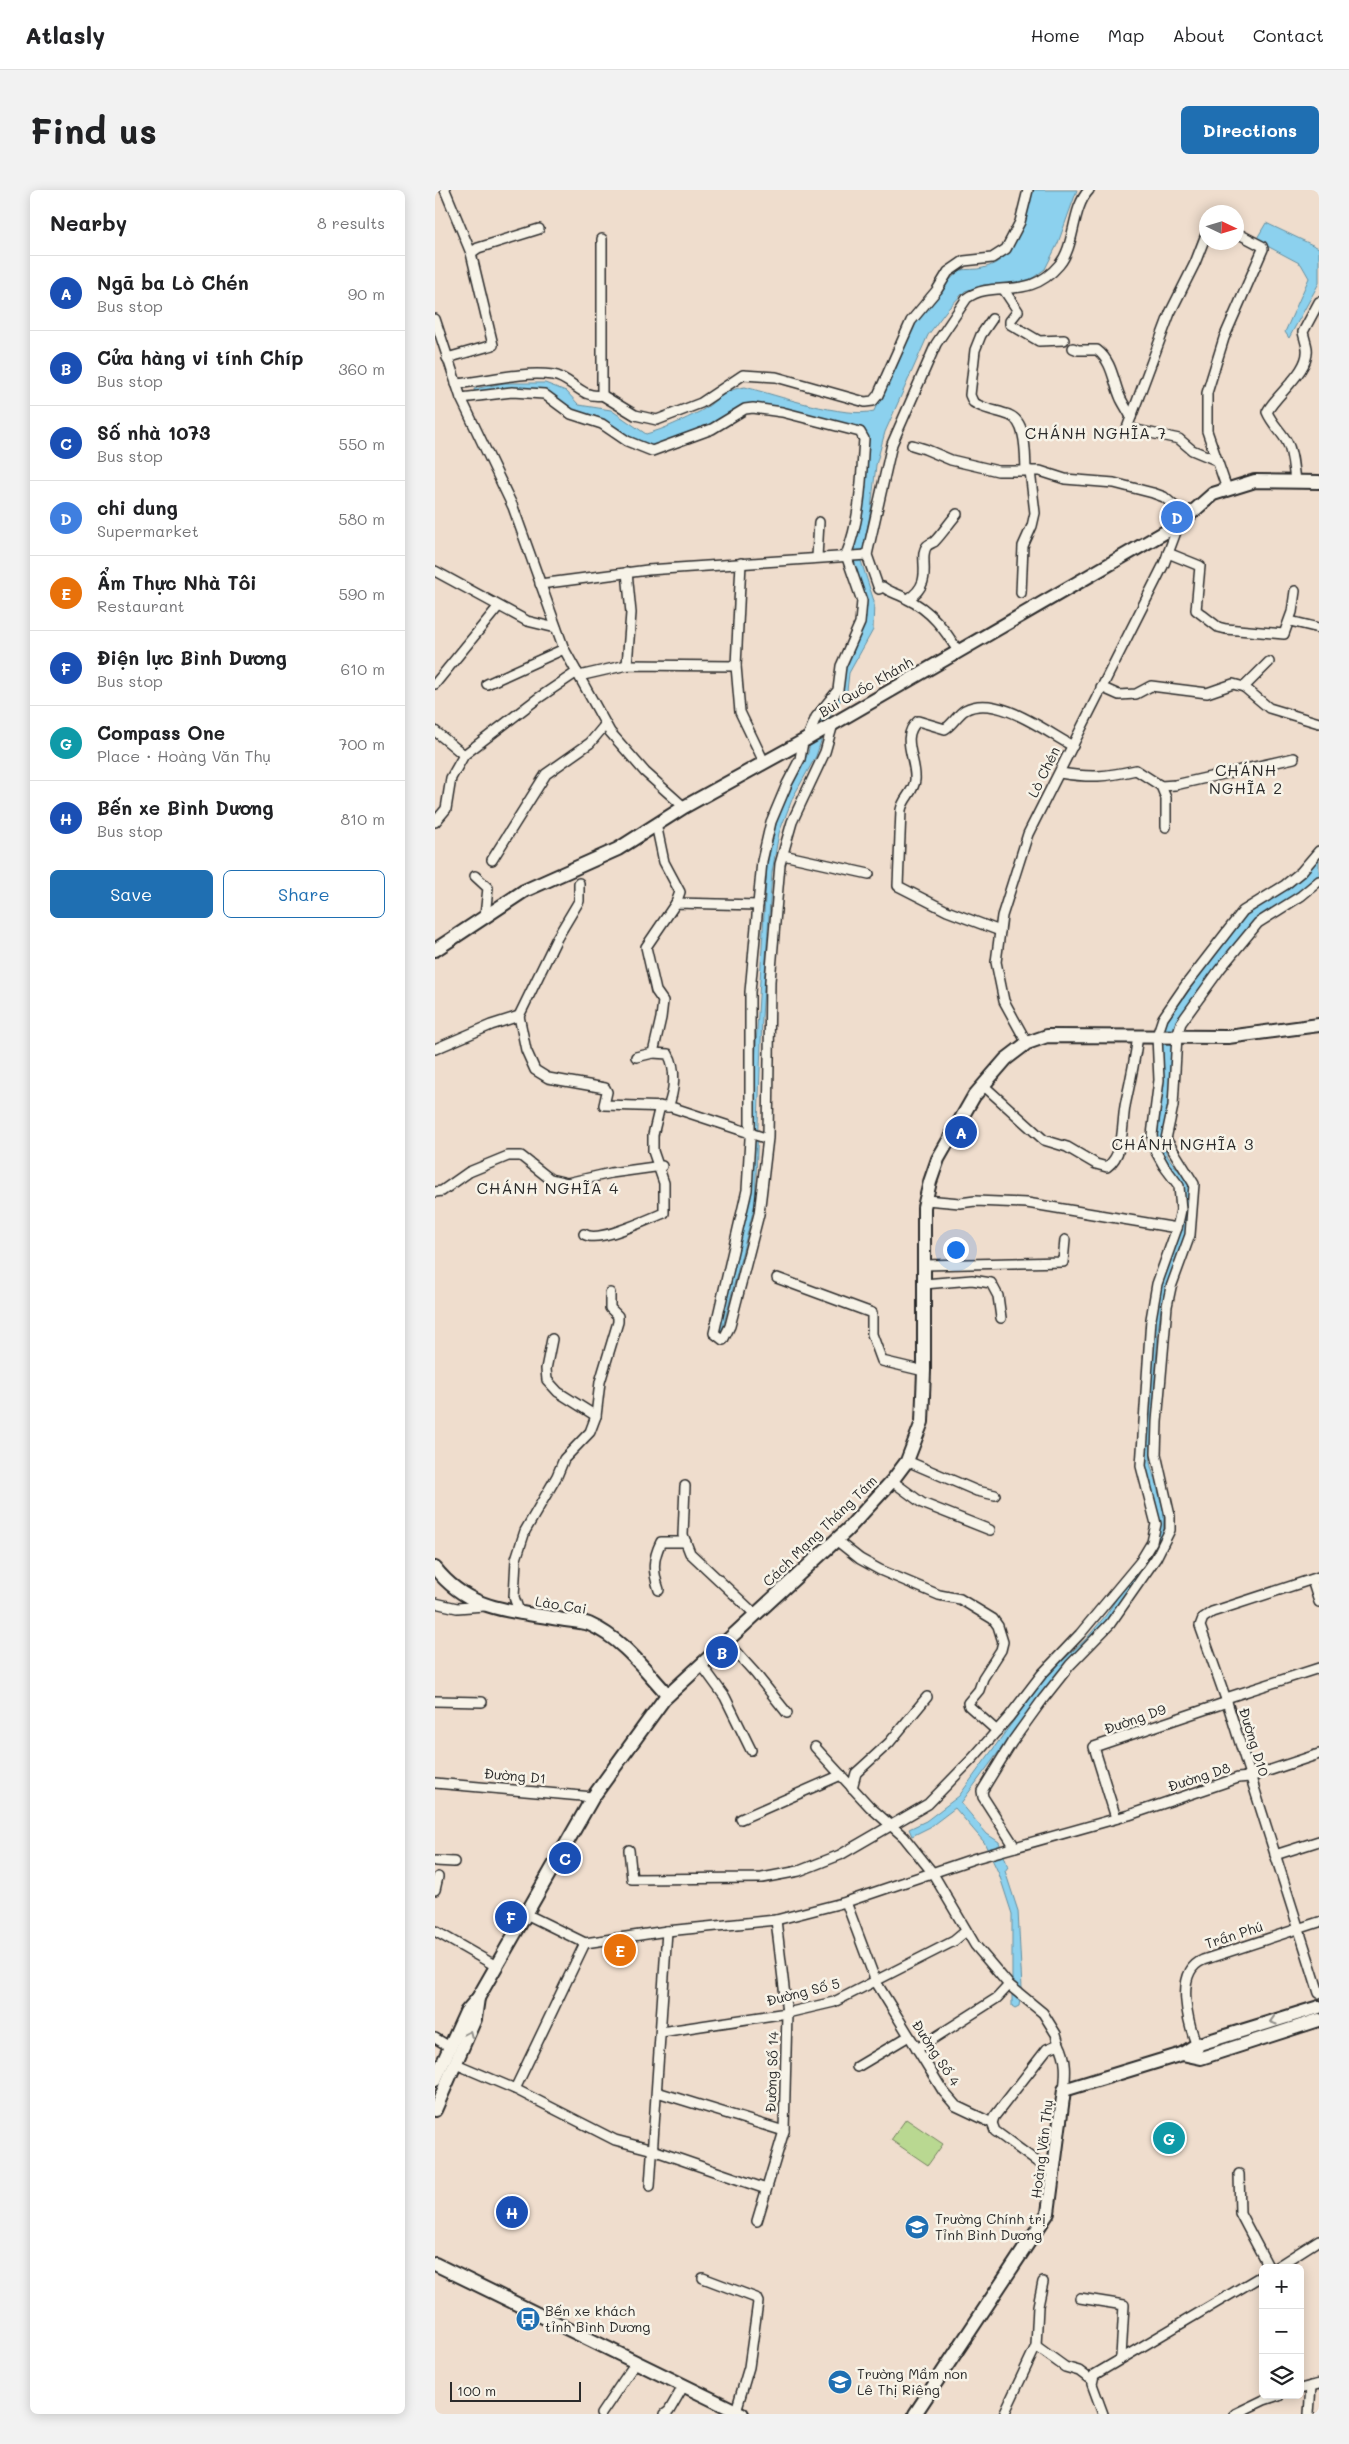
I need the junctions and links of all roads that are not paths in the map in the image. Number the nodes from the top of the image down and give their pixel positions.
1 (445, 190) edge
2 (1028, 190) edge
3 (1089, 190) edge
4 (539, 229) dead end
5 (1244, 237) edge
6 (602, 239) dead end
7 (1200, 250) edge
8 (471, 253) junction
9 (1004, 290) junction
10 (1319, 302) edge
11 (435, 319) edge
12 (992, 319) dead end
13 (1064, 340) dead end
14 (1073, 348) dead end
15 (447, 358) junction
16 (456, 384) junction
17 (601, 395) junction
18 (461, 398) junction
19 (1131, 417) junction
20 (912, 445) dead end
21 (1216, 460) junction
22 (1028, 470) junction
23 (1295, 480) junction
24 (1319, 482) edge
25 (1227, 490) junction
26 (957, 514) dead end
27 (1183, 520) junction
28 (819, 522) dead end
29 (1168, 553) junction
30 (865, 554) junction
31 (847, 555) junction
32 (817, 557) junction
33 (741, 563) junction
34 (435, 571) edge
35 (627, 572) junction
36 (540, 584) junction
37 (1295, 591) dead end
38 (1021, 593) dead end
39 (908, 599) junction
40 (498, 607) junction
41 (1290, 621) junction
42 (556, 628) junction
43 (1319, 628) edge
44 (564, 649) junction
45 (958, 651) junction
46 (1269, 662) dead end
47 (627, 664) junction
48 (736, 666) junction
49 (578, 674) junction
50 (435, 684) edge
51 (487, 684) dead end
52 (1101, 687) junction
53 (1244, 687) junction
54 (1319, 722) edge
55 (605, 725) junction
56 (831, 725) junction
57 (435, 731) edge
58 (805, 740) junction
59 (1073, 746) junction
60 (464, 755) junction
61 (1294, 758) dead end
62 (764, 762) junction
63 (1059, 773) junction
64 (1161, 786) junction
65 (684, 807) junction
66 (435, 822) edge
67 (656, 824) junction
68 (1166, 827) dead end
69 (1319, 852) edge
70 (783, 855) junction
71 (492, 860) dead end
72 (869, 874) dead end
73 (475, 876) dead end
74 (1319, 881) edge
75 (579, 883) dead end
76 (1280, 888) junction
77 (1291, 902) junction
78 (676, 903) junction
79 (758, 905) junction
80 (485, 916) junction
81 (1000, 931) junction
82 (435, 950) edge
83 (519, 1016) junction
84 (1319, 1025) edge
85 (1138, 1036) junction
86 (1159, 1036) junction
87 (1177, 1036) junction
88 (1027, 1043) junction
89 (435, 1049) edge
90 (653, 1053) junction
91 (636, 1057) dead end
92 (983, 1085) junction
93 (664, 1106) junction
94 (751, 1132) junction
95 (765, 1138) dead end
96 (660, 1167) junction
97 (1179, 1186) junction
98 (1194, 1187) junction
99 (435, 1192) edge
100 (926, 1200) junction
101 (1177, 1228) junction
102 (584, 1234) dead end
103 (1065, 1240) dead end
104 (924, 1265) junction
105 (777, 1278) dead end
106 (924, 1284) junction
107 (610, 1293) dead end
108 (1001, 1318) dead end
109 (552, 1339) dead end
110 (924, 1371) junction
111 (596, 1416) junction
112 (907, 1461) junction
113 (1162, 1480) junction
114 (892, 1481) junction
115 (1145, 1485) junction
116 (685, 1486) dead end
117 (995, 1495) dead end
118 (990, 1530) dead end
119 (836, 1540) junction
120 (686, 1542) junction
121 (435, 1568) edge
122 (1317, 1577) edge
123 (659, 1590) dead end
124 (1115, 1593) junction
125 (1125, 1602) junction
126 (1319, 1602) edge
127 (435, 1603) edge
128 (485, 1606) junction
129 (520, 1614) junction
130 (756, 1615) junction
131 (726, 1641) junction
132 (701, 1664) junction
133 (1319, 1668) edge
134 (668, 1695) junction
135 (927, 1697) dead end
136 (1227, 1700) junction
137 (435, 1701) edge
138 (482, 1702) dead end
139 (787, 1713) dead end
140 (998, 1729) junction
141 (1013, 1740) junction
142 (815, 1747) dead end
143 (751, 1750) dead end
144 (1319, 1754) edge
145 (841, 1776) junction
146 (1250, 1777) junction
147 (435, 1783) edge
148 (852, 1788) junction
149 (593, 1797) junction
150 (1116, 1818) junction
151 (741, 1819) dead end
152 (891, 1826) junction
153 (1319, 1841) edge
154 (1010, 1848) junction
155 (629, 1850) dead end
156 (1275, 1855) junction
157 (435, 1861) edge
158 (454, 1862) dead end
159 (932, 1872) junction
160 (438, 1876) dead end
161 (435, 1890) edge
162 (846, 1902) junction
163 (526, 1914) junction
164 (776, 1920) junction
165 (1319, 1922) edge
166 (1298, 1928) junction
167 (435, 1930) edge
168 (667, 1931) junction
169 (967, 1931) junction
170 (585, 1943) junction
171 (496, 1966) junction
172 (876, 1982) junction
173 (1009, 1986) junction
174 (1319, 1993) edge
175 (478, 1998) junction
176 (1319, 2007) edge
177 (787, 2013) junction
178 (1297, 2020) junction
179 (1319, 2020) edge
180 (661, 2032) junction
181 (909, 2036) junction
182 (435, 2038) edge
183 (1059, 2044) junction
184 (1197, 2045) junction
185 (450, 2047) junction
186 (917, 2049) junction
187 (1182, 2054) junction
188 (1201, 2058) junction
189 (455, 2064) junction
190 (857, 2067) dead end
191 (435, 2080) edge
192 (515, 2089) junction
193 (1064, 2090) junction
194 (657, 2092) junction
195 (435, 2110) edge
196 (992, 2123) junction
197 (784, 2132) junction
198 (653, 2150) junction
199 (1239, 2174) dead end
200 (1055, 2175) junction
201 (650, 2186) dead end
202 (766, 2190) junction
203 (757, 2221) dead end
204 (1319, 2240) edge
205 (435, 2264) edge
206 (1267, 2264) edge
207 (1281, 2264) edge
208 (1259, 2277) edge
209 (703, 2278) dead end
210 (1043, 2282) dead end
211 (1080, 2298) dead end
212 (1036, 2346) junction
213 (1121, 2357) junction
214 (636, 2362) junction
215 (1091, 2380) junction
216 (684, 2385) junction
217 (1315, 2385) edge
218 (1267, 2399) edge
219 (739, 2412) edge
220 (601, 2414) edge
221 (665, 2414) edge
222 (915, 2414) edge
223 (1004, 2414) edge
224 (1103, 2414) edge
225 (1235, 2414) edge
226 (1309, 2414) edge

1 - 8 street
2 - 17 street
3 - 9 street
4 - 8 street
5 - 21 street
6 - 17 street
7 - 19 street
8 - 15 street
9 - 13 street
9 - 30 street
10 - 23 street
11 - 15 street
12 - 22 street
14 - 19 street
15 - 16 street
16 - 17 street
16 - 18 street
18 - 31 street
18 - 36 street
19 - 21 street
20 - 22 street
21 - 25 street
22 - 27 street
22 - 38 street
23 - 24 street, Bùi Quốc Khánh
23 - 25 street, Bùi Quốc Khánh
25 - 27 street, Bùi Quốc Khánh
26 - 39 street
27 - 29 street, Lò Chén
27 - 45 street, Bùi Quốc Khánh
28 - 32 street
29 - 41 street
29 - 52 street, Lò Chén
30 - 31 street
30 - 39 street
31 - 32 street
31 - 58 street
32 - 33 street
33 - 35 street
33 - 48 street
34 - 40 street
35 - 36 street
35 - 47 street
36 - 42 street
37 - 41 street
39 - 45 street
40 - 42 street
40 - 50 street
41 - 43 street
42 - 44 street
44 - 49 street
44 - 51 street
45 - 56 street, Bùi Quốc Khánh
46 - 53 street
47 - 48 street
47 - 49 street
48 - 62 street
49 - 55 street
49 - 60 street
52 - 53 street
52 - 59 street, Lò Chén
53 - 54 street
55 - 65 street
55 - 71 street
56 - 58 street, Bùi Quốc Khánh
56 - 70 street
57 - 60 street
58 - 62 street, Bùi Quốc Khánh
58 - 79 street
59 - 63 street, Lò Chén
59 - 81 street
60 - 66 street
61 - 64 street
62 - 65 street, Bùi Quốc Khánh
63 - 64 street
63 - 81 street, Lò Chén
64 - 68 street
65 - 67 street, Bùi Quốc Khánh
67 - 78 street
67 - 80 street, Bùi Quốc Khánh
69 - 76 street
70 - 72 street
70 - 94 street
73 - 80 street
74 - 77 street
75 - 83 street
76 - 77 street
76 - 86 street
77 - 87 street
78 - 79 street
78 - 90 street
79 - 94 street
80 - 82 street, Bùi Quốc Khánh
81 - 88 street, Lò Chén
83 - 89 street
83 - 93 street
84 - 87 street
85 - 86 street, Cách Mạng Tháng Tám
85 - 88 street, Cách Mạng Tháng Tám
85 - 92 street
86 - 87 street, Cách Mạng Tháng Tám
86 - 97 street
87 - 98 street
88 - 92 street, Cách Mạng Tháng Tám
90 - 91 street
90 - 93 street
92 - 100 street, Cách Mạng Tháng Tám
93 - 94 street
93 - 96 street
94 - 95 street
96 - 99 street
96 - 102 street
97 - 98 street
97 - 101 street
98 - 113 street
100 - 101 street
100 - 104 street, Cách Mạng Tháng Tám
101 - 115 street
103 - 104 street
104 - 106 street, Cách Mạng Tháng Tám
105 - 110 street
106 - 108 street
106 - 110 street, Cách Mạng Tháng Tám
107 - 111 street
109 - 111 street
110 - 112 street, Cách Mạng Tháng Tám
111 - 129 street
112 - 114 street, Cách Mạng Tháng Tám
112 - 117 street
113 - 115 street
113 - 125 street
114 - 118 street
114 - 119 street, Cách Mạng Tháng Tám
115 - 124 street
116 - 120 street
119 - 130 street, Cách Mạng Tháng Tám
119 - 140 street
120 - 123 street
120 - 130 street
121 - 128 street, Lào Cai
122 - 126 street
122 - 136 street, Đường D10
124 - 125 street
124 - 140 street
125 - 141 street
127 - 128 street
128 - 129 street, Lào Cai
129 - 134 street, Lào Cai
130 - 131 street, Cách Mạng Tháng Tám
131 - 132 street, Cách Mạng Tháng Tám
131 - 139 street
132 - 134 street, Cách Mạng Tháng Tám
132 - 143 street
133 - 136 street, Đường D9
134 - 149 street, Cách Mạng Tháng Tám
135 - 148 street
136 - 146 street, Đường D10
136 - 150 street, Đường D9
137 - 138 street
140 - 141 street
140 - 152 street
141 - 154 street
142 - 145 street
144 - 146 street, Đường D8
145 - 148 street
145 - 151 street
146 - 150 street, Đường D8
146 - 156 street, Đường D10
147 - 149 street, Đường D1
148 - 152 street
149 - 163 street, Cách Mạng Tháng Tám
150 - 154 street, Đường D8
152 - 155 street
152 - 159 street
153 - 156 street
154 - 159 street, Đường D8
156 - 166 street, Đường D10
157 - 158 street
159 - 162 street, Đường D8
159 - 169 street
160 - 161 street
162 - 164 street, Đường D8
162 - 172 street, Đường Số 4
163 - 170 street
163 - 171 street, Cách Mạng Tháng Tám
164 - 168 street, Đường D8
164 - 177 street, Đường Số 14
165 - 166 street, Trần Phú
166 - 174 street, Đường D10
166 - 184 street, Trần Phú
167 - 171 street
168 - 170 street, Đường D8
168 - 180 street
169 - 172 street, Đường Số 5
169 - 173 street
170 - 192 street
171 - 175 street, Cách Mạng Tháng Tám
172 - 177 street, Đường Số 5
172 - 181 street, Đường Số 4
173 - 183 street
173 - 186 street
175 - 185 street, Cách Mạng Tháng Tám
189 -> 175 street, Cách Mạng Tháng Tám
176 - 178 street, Hoàng Văn Thụ
177 - 180 street, Đường Số 5
177 - 197 street, Đường Số 14
178 - 179 street, Hoàng Văn Thụ
178 -> 184 street, Hoàng Văn Thụ
178 - 188 street, Hoàng Văn Thụ
180 - 194 street
181 - 186 street, Đường Số 4
181 - 190 street
182 - 185 street
183 - 193 street
183 - 196 street
184 - 187 street, Hoàng Văn Thụ
184 - 188 street, Trần Phú
185 - 191 street, Cách Mạng Tháng Tám
186 - 196 street, Đường Số 4
187 - 188 street, Hoàng Văn Thụ
187 - 193 street, Hoàng Văn Thụ
189 - 192 street
189 - 195 street, Cách Mạng Tháng Tám
192 - 198 street
193 - 200 street, Hoàng Văn Thụ
194 - 197 street
194 - 198 street
196 - 200 street, Đường Số 4
197 - 202 street, Đường Số 14
198 - 201 street
198 - 202 street
199 - 206 street
200 - 222 street, Hoàng Văn Thụ
202 - 203 street, Đường Số 14
204 - 207 street
205 - 214 street
208 - 213 street
209 - 219 street
210 - 212 street
211 - 213 street
212 - 215 street
212 - 223 street
213 - 215 street
214 - 216 street
214 - 220 street
215 - 224 street
216 - 219 street
216 - 221 street
217 - 226 street
218 - 225 street

